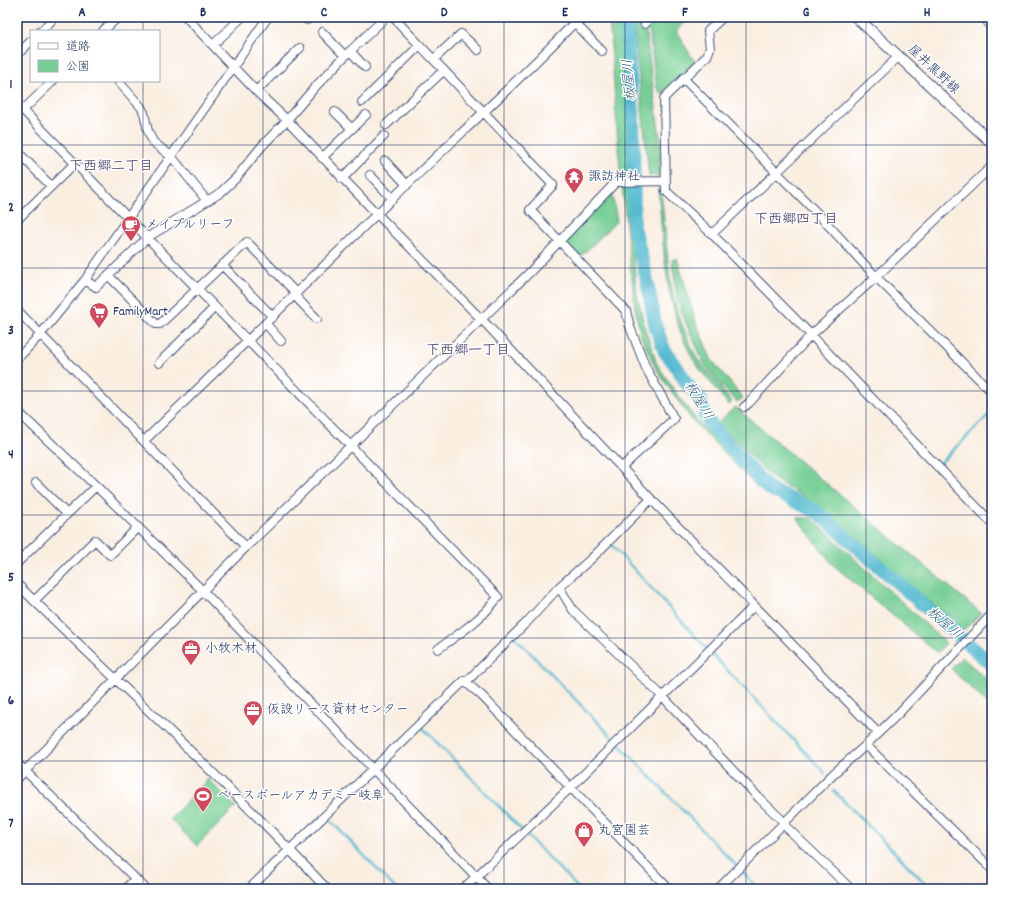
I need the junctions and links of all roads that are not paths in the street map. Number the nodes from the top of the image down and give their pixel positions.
1 (118, 17) edge
2 (186, 17) edge
3 (242, 17) edge
4 (268, 17) edge
5 (304, 17) edge
6 (310, 17) edge
7 (386, 17) edge
8 (393, 17) edge
9 (856, 17) edge
10 (985, 17) edge
11 (720, 18) edge
12 (572, 20) edge
13 (51, 21) dead end
14 (42, 30) edge
15 (104, 30) edge
16 (992, 30) edge
17 (322, 32) dead end
18 (30, 42) edge
19 (420, 45) junction
20 (214, 46) junction
21 (300, 48) dead end
22 (478, 50) dead end
23 (602, 51) dead end
24 (347, 53) junction
25 (17, 55) edge
26 (899, 56) junction
27 (434, 59) junction
28 (234, 67) junction
29 (365, 67) dead end
30 (443, 71) junction
31 (683, 78) junction
32 (51, 82) edge
33 (119, 82) edge
34 (256, 91) junction
35 (362, 102) dead end
36 (17, 104) edge
37 (23, 110) junction
38 (484, 111) junction
39 (335, 112) dead end
40 (366, 116) dead end
41 (287, 120) junction
42 (386, 125) dead end
43 (352, 129) junction
44 (384, 136) dead end
45 (992, 143) edge
46 (17, 151) edge
47 (172, 157) junction
48 (322, 158) junction
49 (384, 161) dead end
50 (75, 163) junction
51 (992, 166) edge
52 (776, 172) junction
53 (370, 175) dead end
54 (342, 179) junction
55 (663, 181) junction
56 (407, 185) junction
57 (51, 186) junction
58 (393, 198) junction
59 (207, 201) junction
60 (377, 214) junction
61 (128, 219) junction
62 (17, 220) edge
63 (712, 234) junction
64 (148, 237) junction
65 (559, 242) junction
66 (222, 265) junction
67 (108, 275) junction
68 (876, 276) junction
69 (85, 280) junction
70 (198, 289) junction
71 (295, 294) junction
72 (215, 307) junction
73 (17, 310) edge
74 (273, 316) junction
75 (317, 319) dead end
76 (481, 320) junction
77 (266, 324) junction
78 (40, 335) junction
79 (811, 335) junction
80 (249, 341) junction
81 (281, 341) dead end
82 (17, 359) edge
83 (158, 363) dead end
84 (992, 392) edge
85 (744, 407) dead end
86 (17, 411) edge
87 (144, 441) junction
88 (350, 447) junction
89 (622, 467) junction
90 (36, 483) dead end
91 (96, 486) junction
92 (651, 499) junction
93 (68, 514) junction
94 (992, 523) edge
95 (138, 527) junction
96 (246, 547) junction
97 (17, 563) edge
98 (17, 584) edge
99 (559, 587) junction
100 (203, 592) junction
101 (34, 601) junction
102 (754, 606) junction
103 (990, 615) edge
104 (438, 649) dead end
105 (114, 680) junction
106 (464, 681) junction
107 (662, 696) junction
108 (878, 733) junction
109 (866, 745) junction
110 (17, 763) edge
111 (372, 769) junction
112 (25, 771) junction
113 (17, 779) edge
114 (570, 787) junction
115 (784, 824) junction
116 (289, 850) junction
117 (992, 869) edge
118 (476, 876) junction
119 (136, 879) junction
120 (125, 889) edge
121 (146, 889) edge
122 (249, 889) edge
123 (327, 889) edge
124 (463, 889) edge
125 (488, 889) edge
126 (669, 889) edge
127 (718, 889) edge
128 (851, 889) edge

1 - 15 street
2 - 20 street
3 - 20 street
4 - 28 street
5 - 6 street
7 - 24 street
8 - 19 street
9 - 26 main road, 屋井黒野線
10 - 16 street
11 - 31 street
12 - 23 street
12 - 38 street
13 - 14 street
17 - 24 street
18 - 25 street
19 - 27 street
19 - 35 street
20 - 28 street
21 - 34 street
22 - 27 street
24 - 29 street
24 - 41 street
26 - 45 main road, 屋井黒野線
26 - 52 street
27 - 30 street
28 - 34 street
28 - 47 street
30 - 38 street
30 - 42 street
31 - 52 street
31 - 55 street
32 - 37 street
33 - 47 street
34 - 41 street
36 - 37 street
37 - 50 street
38 - 56 street
38 - 65 street
39 - 43 street
40 - 43 street
41 - 48 street
41 - 59 street
43 - 48 street
44 - 54 street
46 - 57 street
47 - 59 street
47 - 61 street
48 - 54 street
49 - 56 street
50 - 57 street
50 - 61 street
51 - 68 street
52 - 63 street
52 - 68 street
53 - 58 street
54 - 60 street
55 - 63 street
55 - 65 street
56 - 58 street
57 - 62 street
58 - 60 street
59 - 64 street
60 - 71 street
60 - 76 street
61 - 64 street
61 - 69 street
63 - 79 street
64 - 67 street
64 - 70 street
65 - 76 street
65 - 89 street
66 - 70 street
66 - 71 street
66 - 74 street
67 - 69 street
67 - 70 street
68 - 79 street
68 - 84 street
69 - 78 street
70 - 72 street
71 - 74 street
71 - 75 street
72 - 80 street
72 - 83 street
73 - 78 street
74 - 77 street
76 - 88 street
76 - 89 street
77 - 80 street
77 - 81 street
78 - 82 street
78 - 87 street
79 - 85 street
79 - 94 street
80 - 87 street
80 - 88 street
86 - 91 street
87 - 96 street
88 - 96 street
88 - 104 street
89 - 92 street
90 - 93 street
91 - 93 street
91 - 95 street
92 - 99 street
92 - 102 street
93 - 97 street
95 - 100 street
95 - 101 street
96 - 100 street
98 - 101 street
99 - 106 street
99 - 107 street
100 - 105 street
100 - 111 street
101 - 105 street
102 - 107 street
102 - 108 street
103 - 108 street
105 - 112 street
105 - 116 street
106 - 111 street
106 - 114 street
107 - 114 street
107 - 115 street
108 - 109 street
109 - 115 street
109 - 117 street
110 - 112 street
111 - 116 street
111 - 118 street
112 - 113 street
112 - 119 street
114 - 118 street
114 - 126 street
115 - 127 street
115 - 128 street
116 - 122 street
116 - 123 street
118 - 124 street
118 - 125 street
119 - 120 street
119 - 121 street

